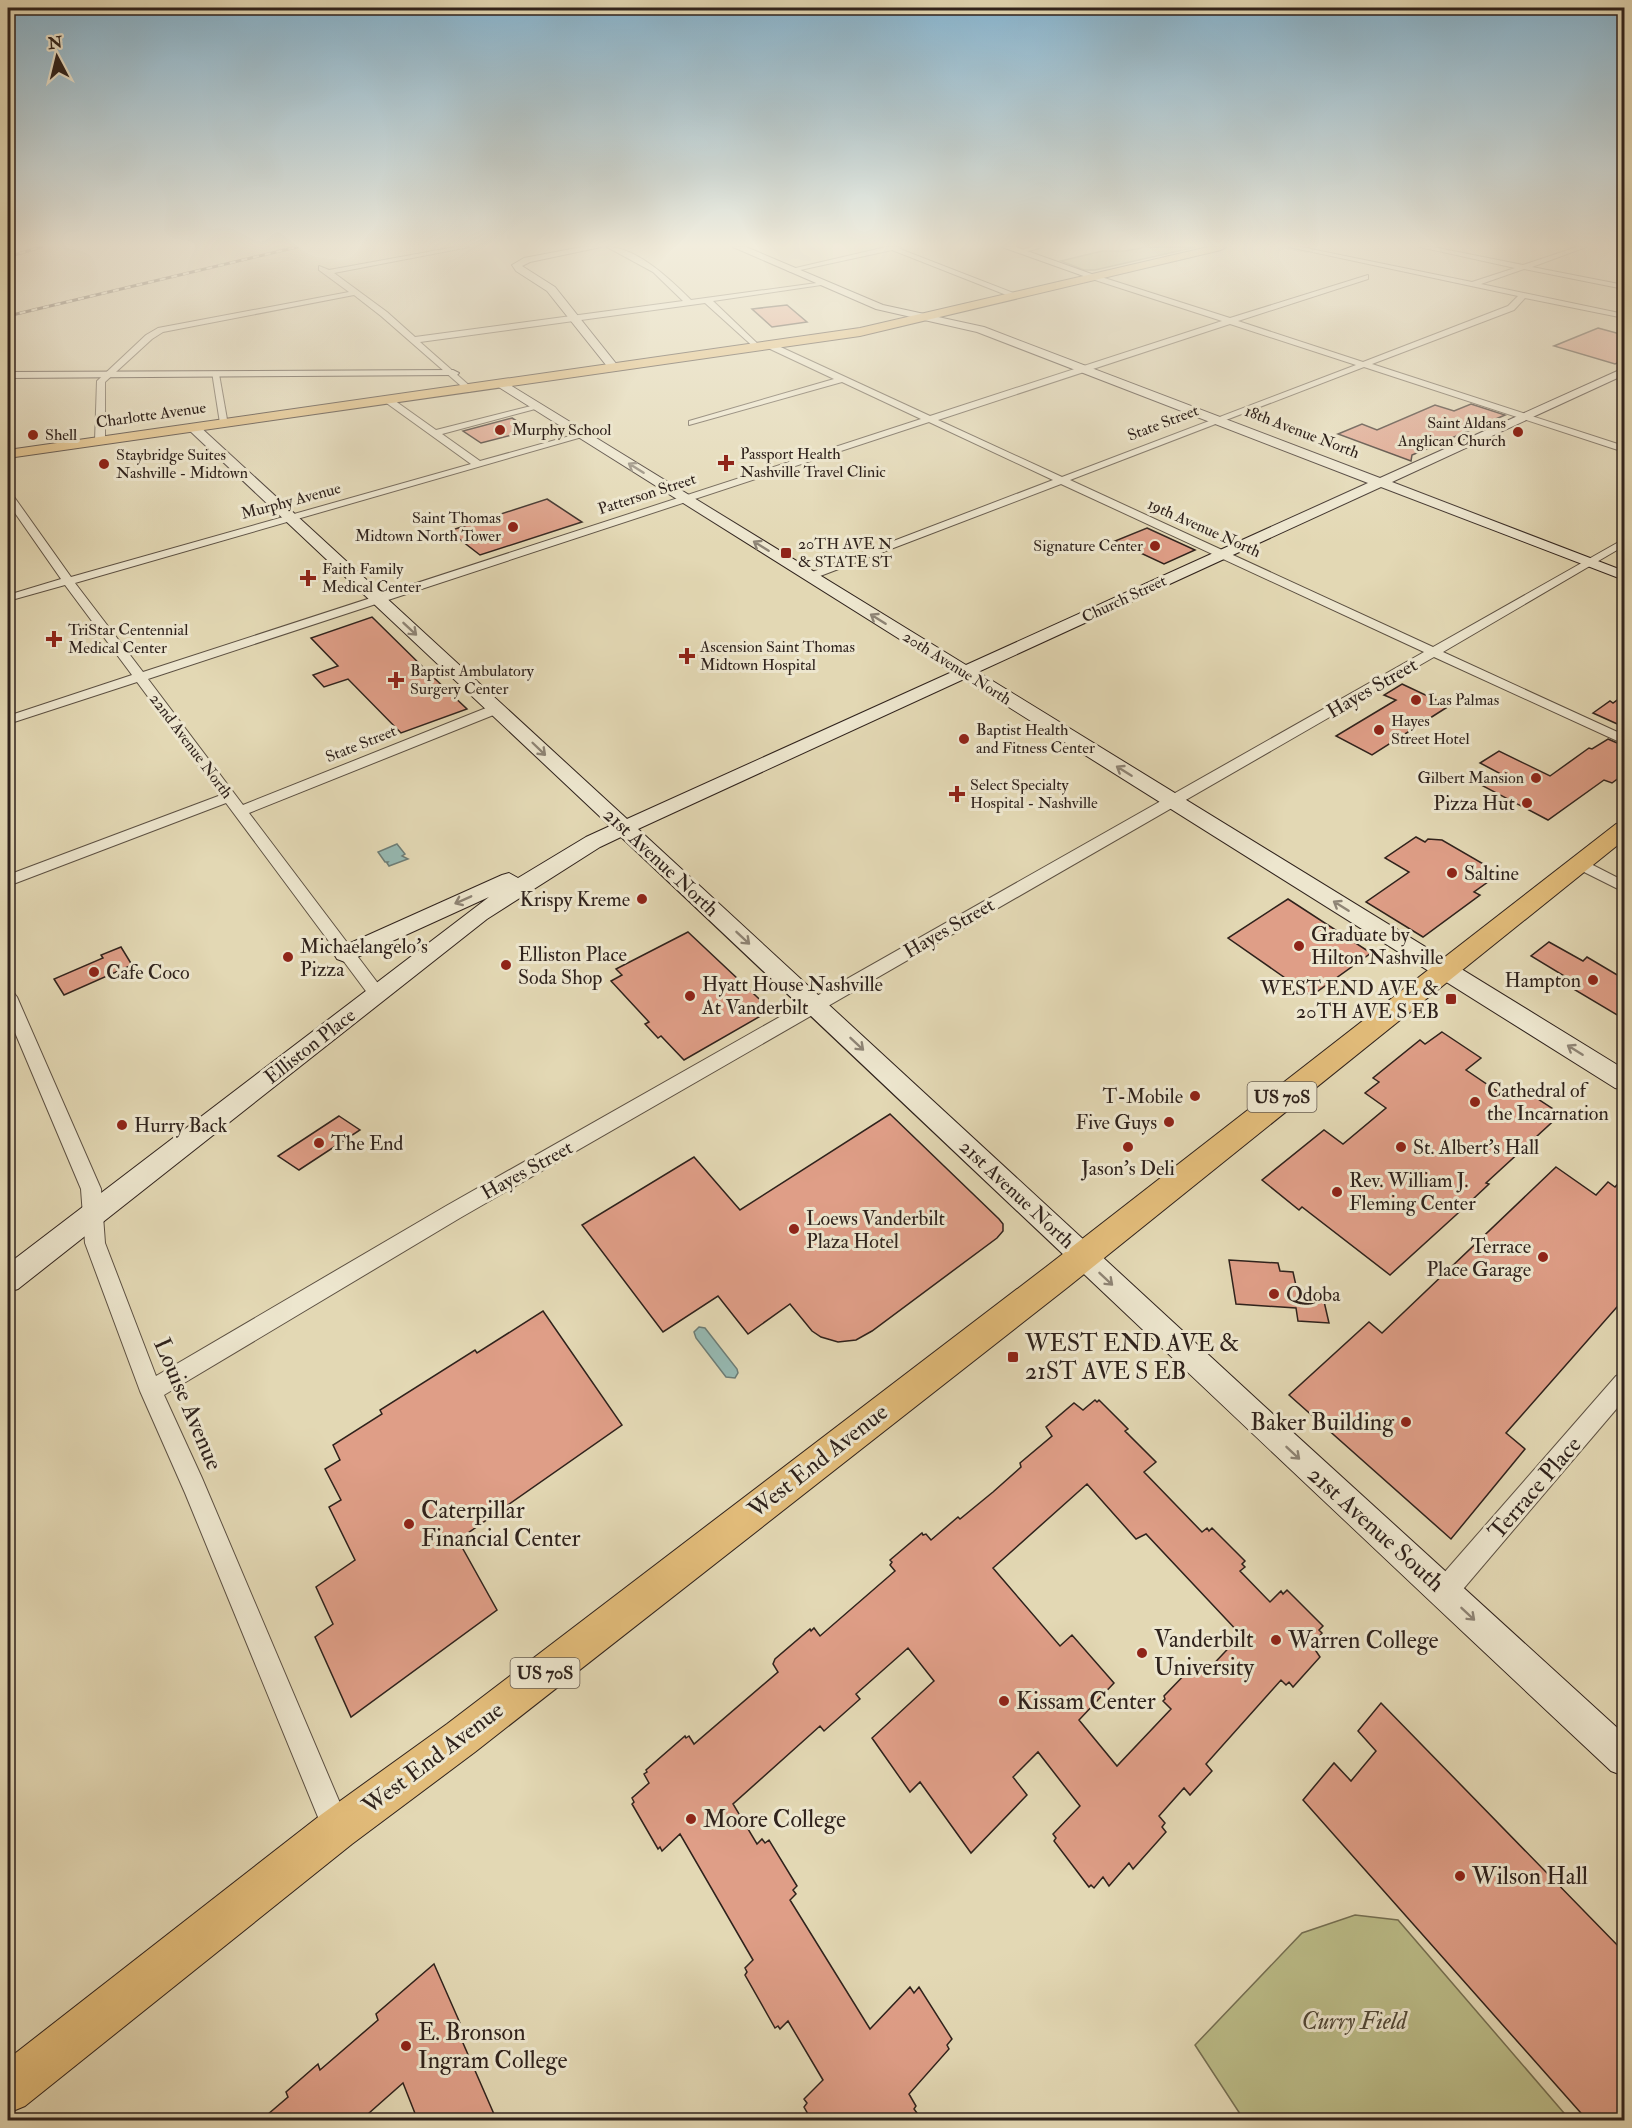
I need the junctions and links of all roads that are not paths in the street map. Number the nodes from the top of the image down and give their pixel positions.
1 (139, 346) edge
2 (421, 346) edge
3 (597, 346) edge
4 (768, 346) edge
5 (1024, 346) edge
6 (1153, 346) edge
7 (1309, 346) edge
8 (1414, 346) edge
9 (764, 347) junction
10 (1366, 365) junction
11 (614, 368) junction
12 (1083, 369) junction
13 (1624, 371) edge
14 (453, 373) junction
15 (108, 374) junction
16 (215, 374) junction
17 (8, 375) edge
18 (842, 379) junction
19 (501, 384) junction
20 (468, 389) junction
21 (388, 400) junction
22 (536, 406) junction
23 (1524, 416) junction
24 (930, 419) junction
25 (1220, 420) junction
26 (225, 423) junction
27 (692, 423) dead end
28 (194, 428) junction
29 (434, 433) junction
30 (584, 435) junction
31 (100, 441) junction
32 (1624, 449) edge
33 (8, 454) edge
34 (479, 465) junction
35 (1061, 481) junction
36 (1380, 482) junction
37 (9, 499) edge
38 (686, 499) junction
39 (290, 518) junction
40 (1624, 542) edge
41 (1221, 554) junction
42 (1589, 562) junction
43 (811, 576) junction
44 (1624, 576) edge
45 (67, 580) junction
46 (8, 598) edge
47 (378, 599) junction
48 (1434, 652) junction
49 (964, 672) junction
50 (139, 677) junction
51 (496, 709) junction
52 (8, 720) edge
53 (1624, 740) edge
54 (229, 796) junction
55 (1173, 802) junction
56 (240, 811) junction
57 (623, 827) junction
58 (1624, 829) edge
59 (593, 842) junction
60 (1581, 864) junction
61 (8, 881) edge
62 (1624, 887) edge
63 (345, 954) junction
64 (1445, 970) junction
65 (377, 994) junction
66 (8, 996) edge
67 (814, 1005) junction
68 (1624, 1081) edge
69 (93, 1213) junction
70 (1083, 1256) junction
71 (8, 1280) edge
72 (1128, 1299) joint
73 (1624, 1384) edge
74 (151, 1391) junction
75 (1444, 1592) junction
76 (1624, 1758) edge
77 (337, 1829) junction
78 (8, 2088) edge

1 - 15 street
2 - 14 street
3 - 11 main road
4 - 9 main road, Charlotte Avenue
5 - 12 main road, 18th Avenue North
6 - 12 street, Patterson Street
7 - 10 street
8 - 10 street, State Street
9 - 11 main road, Charlotte Avenue
9 - 18 street, 19th Avenue North
10 - 23 street
10 - 25 street, State Street
11 - 19 main road, Charlotte Avenue
12 - 24 street, Patterson Street
12 - 25 main road, 18th Avenue North
13 - 23 main road, Church Street
14 - 16 main road
14 - 20 street
15 - 16 main road
15 - 17 main road
15 - 31 street
16 - 26 street
18 - 24 street, 19th Avenue North
18 - 27 street
19 - 20 main road, Charlotte Avenue
19 - 22 main road, 20th Avenue North
20 - 21 main road, Charlotte Avenue
21 - 26 main road, Charlotte Avenue
21 - 29 street
22 - 29 street
22 - 30 main road, 20th Avenue North
23 - 32 street
23 - 36 main road, Church Street
24 - 35 street, 19th Avenue North
24 - 38 street, Patterson Street
25 - 35 street, State Street
25 - 36 main road, 18th Avenue North
26 - 28 main road, Charlotte Avenue
28 - 31 main road, Charlotte Avenue
28 - 39 main road, 21st Avenue North
29 - 34 street
30 - 34 street, Murphy Avenue
38 -> 30 main road, 20th Avenue North
31 - 33 main road, Charlotte Avenue
34 - 39 street, Murphy Avenue
35 - 41 street, 19th Avenue North
35 - 43 street, State Street
36 - 41 main road, Church Street
36 - 42 main road, 18th Avenue North
37 - 45 street, 22nd Avenue North
43 -> 38 main road, 20th Avenue North
38 - 47 street, Patterson Street
39 - 45 street, Murphy Avenue
39 - 47 main road, 21st Avenue North
40 - 42 street, Hayes Street
41 - 48 street, 19th Avenue North
41 - 49 main road, Church Street
42 - 44 main road, 18th Avenue North
42 - 48 street, Hayes Street
49 -> 43 main road, 20th Avenue North
45 - 46 street, Murphy Avenue
45 - 50 street, 22nd Avenue North
47 - 50 street, Patterson Street
47 -> 51 main road, 21st Avenue North
48 - 53 street, 19th Avenue North
48 - 55 street, Hayes Street
55 -> 49 main road, 20th Avenue North
49 - 57 main road, Church Street
50 - 52 street, Patterson Street
50 - 54 street, 22nd Avenue North
51 - 56 street, State Street
51 -> 57 main road, 21st Avenue North
54 - 56 street, 22nd Avenue North
54 - 61 street
64 -> 55 main road, 20th Avenue North
55 - 67 street, Hayes Street
56 - 63 street, 22nd Avenue North
57 - 59 main road, Elliston Place
57 -> 67 main road, 21st Avenue North
58 - 60 main road, West End Avenue / US 70S
59 -> 63 main road
59 - 65 main road, Elliston Place
60 - 62 street
60 - 64 main road, West End Avenue / US 70S
63 - 65 street, 22nd Avenue North
68 -> 64 main road, 20th Avenue North
64 - 70 main road, West End Avenue / US 70S
65 - 69 main road, Elliston Place
66 - 69 street, Louise Avenue
67 -> 70 main road, 21st Avenue North
67 - 74 street, Hayes Street
69 - 71 main road, Elliston Place
69 - 74 street, Louise Avenue
70 -> 72 main road, 21st Avenue North
70 - 77 main road, West End Avenue / US 70S
72 -> 75 main road, 21st Avenue South
73 - 75 street, Terrace Place
74 - 77 street, Louise Avenue
75 -> 76 main road, 21st Avenue South
77 - 78 main road, West End Avenue / US 70S

